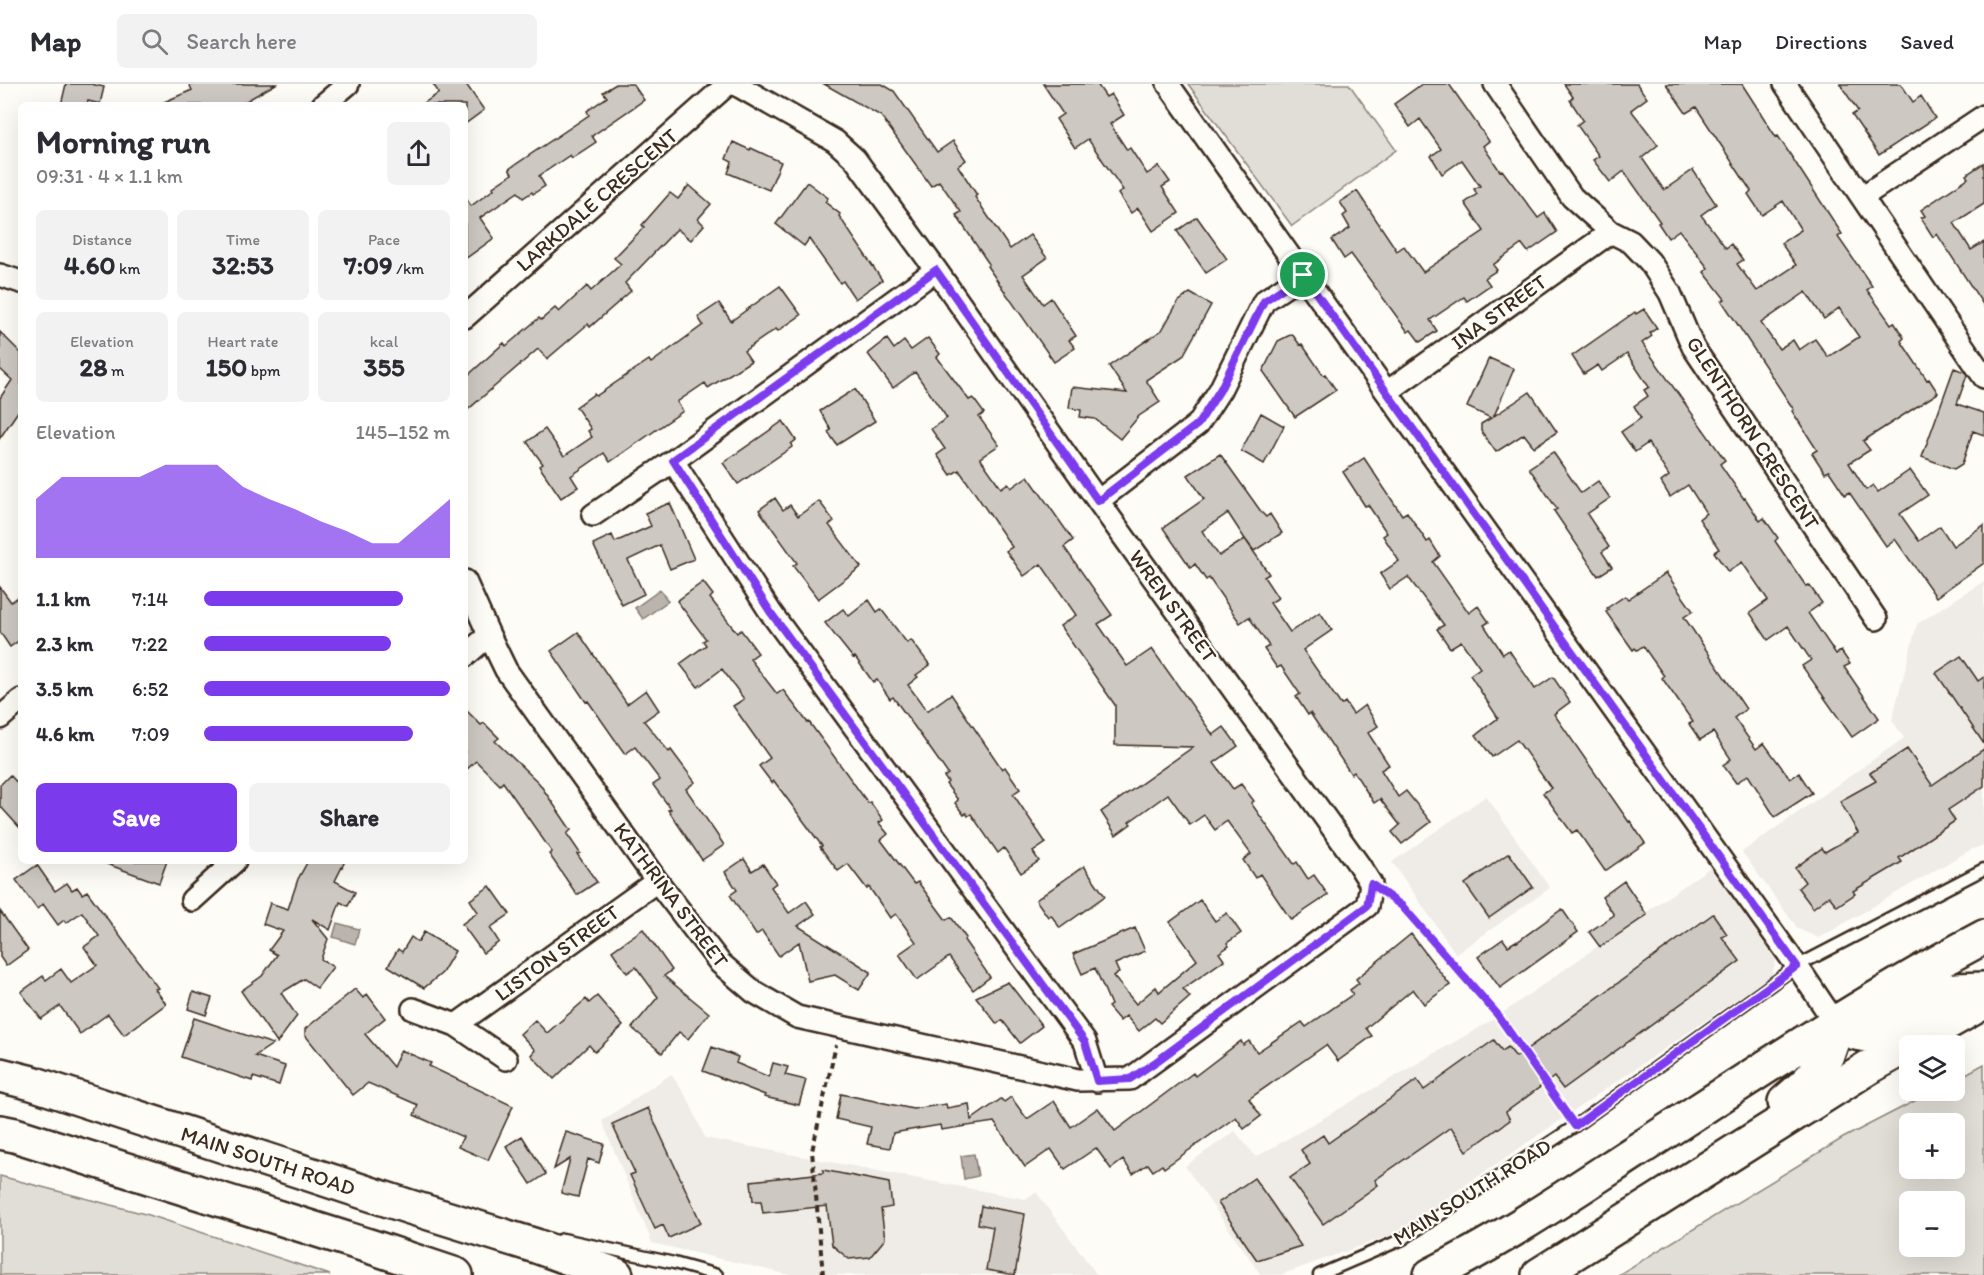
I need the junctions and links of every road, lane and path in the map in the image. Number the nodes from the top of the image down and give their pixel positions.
1 (348, 84) edge
2 (728, 84) edge
3 (735, 84) edge
4 (1168, 84) edge
5 (1495, 84) edge
6 (1785, 84) edge
7 (327, 102) edge
8 (1984, 116) edge
9 (1862, 197) junction
10 (1611, 232) junction
11 (936, 270) junction
12 (0, 275) edge
13 (1303, 275) junction
14 (18, 281) edge
15 (468, 314) edge
16 (1984, 377) edge
17 (1387, 393) junction
18 (673, 460) junction
19 (1098, 501) junction
20 (593, 515) dead end
21 (468, 588) edge
22 (1876, 619) dead end
23 (489, 635) junction
24 (468, 653) edge
25 (18, 703) edge
26 (0, 718) edge
27 (232, 864) edge
28 (1984, 870) edge
29 (657, 880) junction
30 (1371, 884) junction
31 (192, 900) dead end
32 (1984, 937) edge
33 (1797, 966) junction
34 (1984, 989) edge
35 (1984, 1002) edge
36 (412, 1009) dead end
37 (1836, 1024) junction
38 (456, 1025) junction
39 (840, 1027) junction
40 (506, 1059) dead end
41 (0, 1075) edge
42 (1097, 1081) junction
43 (1575, 1126) junction
44 (0, 1132) edge
45 (1717, 1164) junction
46 (536, 1246) junction
47 (456, 1275) edge
48 (616, 1275) edge
49 (717, 1275) edge
50 (823, 1275) edge
51 (1319, 1275) edge
52 (1431, 1275) edge
53 (1539, 1275) edge

1 - 7 street
2 - 15 street, LARKDALE CRESCENT
3 - 11 street, WREN STREET
4 - 13 street
5 - 10 street, GLENTHORN CRESCENT
6 - 9 street
8 - 9 street
9 - 16 street
10 - 17 street, INA STREET
10 - 22 street, GLENTHORN CRESCENT
11 - 18 street
11 - 19 street, WREN STREET
12 - 14 street
13 - 17 street
13 - 19 street
17 - 33 street
18 - 20 street
18 - 42 street
19 - 30 street, WREN STREET
21 - 23 street, KATHRINA STREET
23 - 24 street
23 - 29 street, KATHRINA STREET
25 - 26 street
27 - 31 street
28 - 33 lane, MAIN SOUTH ROAD
29 - 38 street, LISTON STREET
29 - 39 street, KATHRINA STREET
30 - 42 street
30 - 43 path
32 - 37 highway
33 - 37 street
33 - 43 lane, MAIN SOUTH ROAD
34 - 37 highway
35 - 45 highway
36 - 38 street
37 - 45 highway
37 - 52 highway
38 - 40 street
39 - 42 street, KATHRINA STREET
39 - 50 path
41 - 46 highway, MAIN SOUTH ROAD
43 - 51 lane, MAIN SOUTH ROAD
44 - 47 highway
45 - 53 highway
46 - 48 highway, MAIN SOUTH ROAD
46 - 49 lane, MAIN SOUTH ROAD

